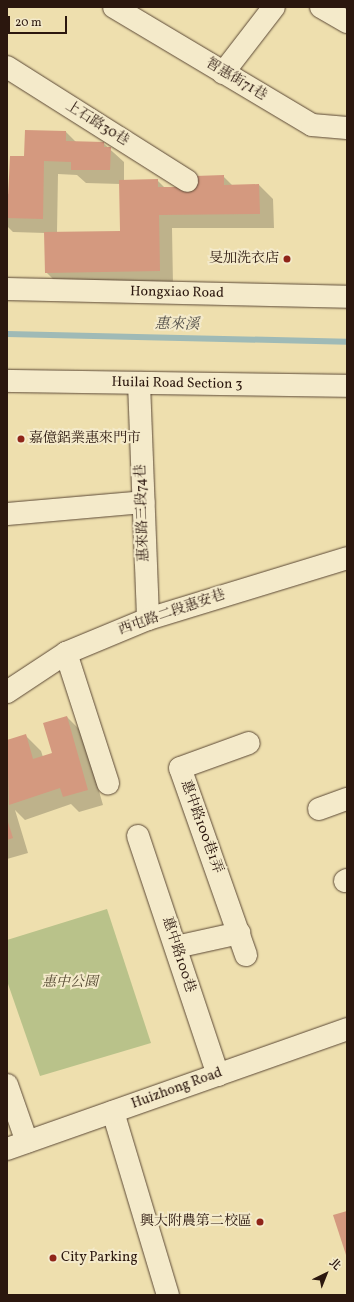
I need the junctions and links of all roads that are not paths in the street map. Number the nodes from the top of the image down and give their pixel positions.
1 (274, 7) edge
2 (321, 7) edge
3 (126, 10) edge
4 (347, 22) edge
5 (7, 67) edge
6 (223, 73) junction
7 (347, 128) edge
8 (187, 181) dead end
9 (7, 289) edge
10 (347, 297) edge
11 (7, 381) edge
12 (139, 383) junction
13 (347, 386) edge
14 (143, 502) junction
15 (7, 514) edge
16 (347, 558) edge
17 (148, 619) junction
18 (66, 653) junction
19 (7, 692) edge
20 (249, 743) dead end
21 (108, 783) dead end
22 (347, 799) edge
23 (318, 809) dead end
24 (138, 836) dead end
25 (238, 933) junction
26 (176, 947) junction
27 (246, 955) dead end
28 (347, 1029) edge
29 (218, 1074) junction
30 (7, 1085) edge
31 (113, 1112) junction
32 (17, 1145) edge
33 (168, 1295) edge

1 - 6 street
2 - 4 street
3 - 6 street, 智惠街71巷
5 - 8 street, 上石路30巷
6 - 7 street, 智惠街71巷
9 - 10 street, Hongxiao Road
11 - 12 street, Huilai Road Section 3
12 - 13 street, Huilai Road Section 3
12 - 14 street, 惠來路三段74巷
14 - 15 street
14 - 17 street, 惠來路三段74巷
16 - 17 street, 西屯路二段惠安巷
17 - 18 street, 西屯路二段惠安巷
18 - 19 street, 西屯路二段惠安巷
18 - 21 street
20 - 25 street, 惠中路100巷1弄
22 - 23 street
24 - 26 street, 惠中路100巷
25 - 26 street
25 - 27 street, 惠中路100巷1弄
26 - 29 street, 惠中路100巷
28 - 29 street, Huizhong Road
29 - 31 street, Huizhong Road
30 - 32 street
31 - 32 street, Huizhong Road
31 - 33 street

